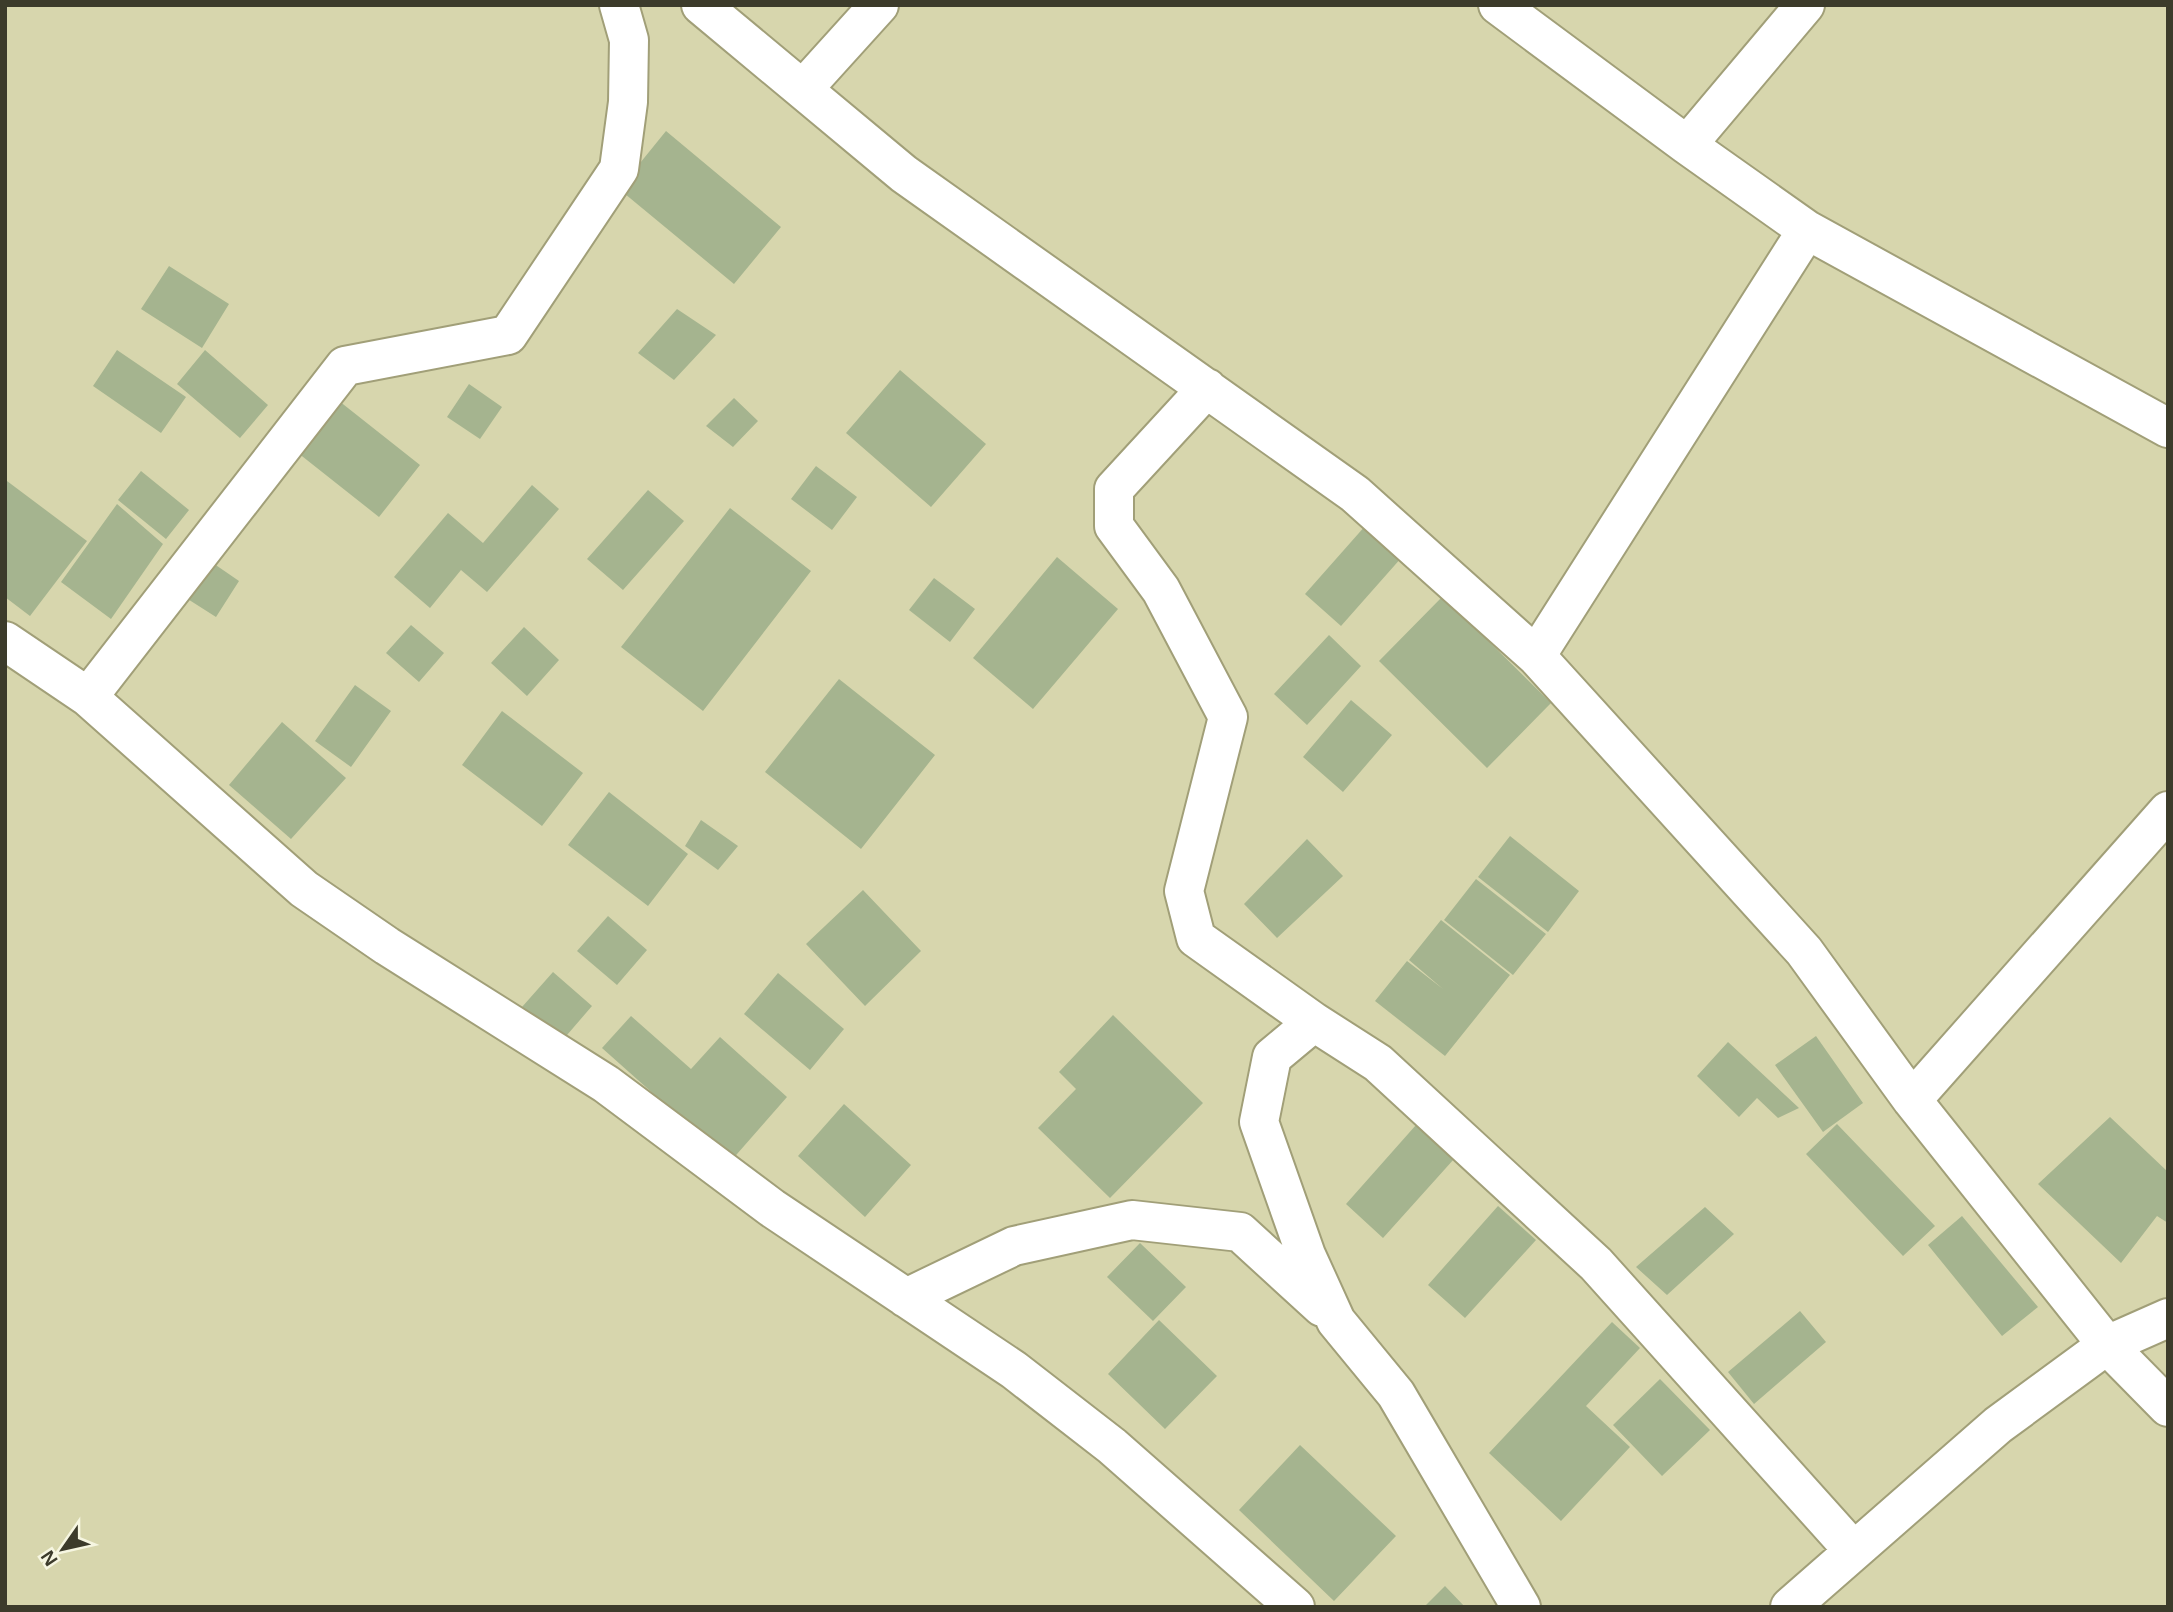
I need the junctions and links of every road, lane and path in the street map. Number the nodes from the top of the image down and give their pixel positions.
1 (619, 5) edge
2 (701, 5) edge
3 (879, 5) edge
4 (1498, 5) edge
5 (1805, 5) edge
6 (803, 89) junction
7 (1687, 145) junction
8 (1807, 230) junction
9 (1207, 388) junction
10 (2168, 428) edge
11 (5, 640) edge
12 (1536, 656) junction
13 (88, 697) junction
14 (2168, 811) edge
15 (1314, 1022) junction
16 (1912, 1100) junction
17 (906, 1298) junction
18 (2168, 1318) edge
19 (1336, 1321) junction
20 (2107, 1345) junction
21 (2168, 1407) edge
22 (1853, 1550) junction
23 (1295, 1607) edge
24 (1521, 1607) edge
25 (1790, 1607) edge

1 - 13 street
2 - 6 street
3 - 6 street
4 - 7 street
5 - 7 street
6 - 9 street
7 - 8 street
8 - 10 street
8 - 12 street
9 - 12 street
9 - 15 street
11 - 13 street
12 - 16 street
13 - 17 street
14 - 16 street
15 - 19 street
15 - 22 street
16 - 20 street
17 - 19 street
17 - 23 street
18 - 20 street
19 - 24 street
20 - 21 street
20 - 22 street
22 - 25 street

